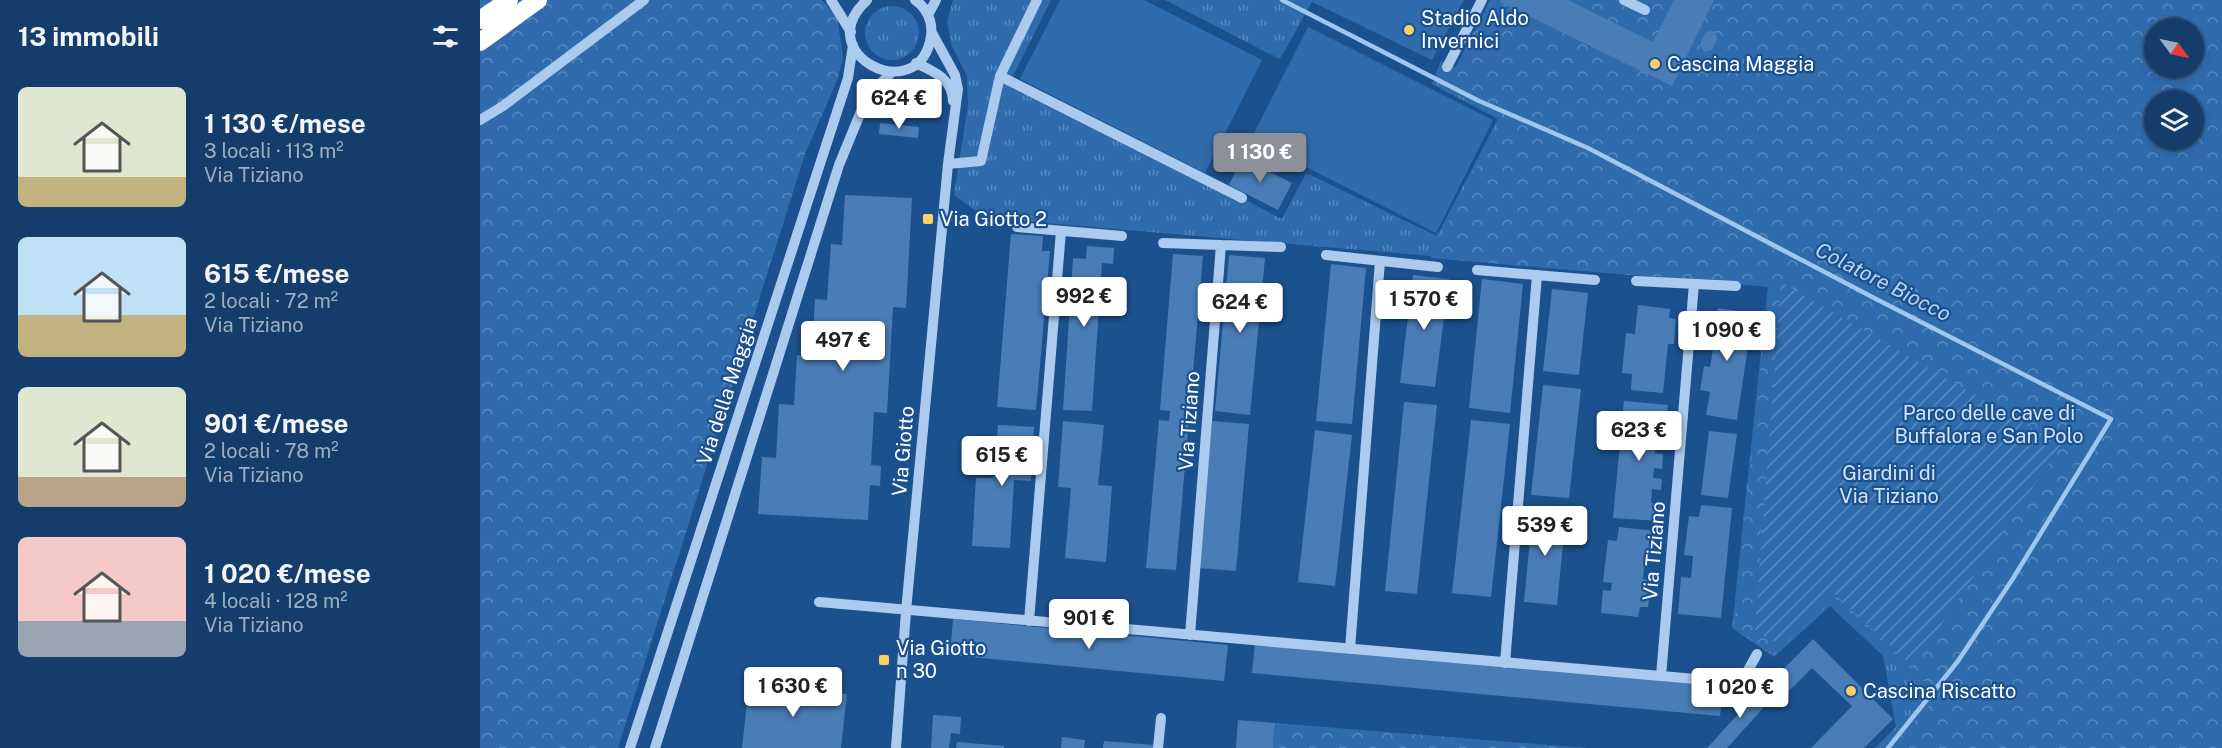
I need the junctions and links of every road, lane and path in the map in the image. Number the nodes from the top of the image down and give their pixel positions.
1 (508, 0) edge
2 (538, 0) edge
3 (644, 0) edge
4 (831, 0) edge
5 (867, 0) edge
6 (915, 0) edge
7 (936, 0) edge
8 (1037, 0) edge
9 (1482, 0) edge
10 (1624, 0) edge
11 (1645, 10) dead end
12 (928, 15) junction
13 (480, 20) edge
14 (851, 32) junction
15 (932, 33) junction
16 (480, 42) edge
17 (853, 45) junction
18 (916, 63) junction
19 (1447, 67) dead end
20 (892, 72) junction
21 (1000, 76) junction
22 (480, 120) edge
23 (953, 122) junction
24 (948, 164) junction
25 (1242, 198) dead end
26 (1017, 227) dead end
27 (1061, 231) junction
28 (1122, 236) dead end
29 (1163, 243) dead end
30 (1221, 245) junction
31 (1281, 247) dead end
32 (1326, 255) dead end
33 (1380, 261) junction
34 (1437, 267) dead end
35 (1477, 270) dead end
36 (1537, 275) junction
37 (1595, 280) dead end
38 (1636, 281) dead end
39 (1694, 284) junction
40 (1736, 286) dead end
41 (819, 602) dead end
42 (906, 611) junction
43 (1029, 621) junction
44 (1190, 635) junction
45 (1350, 649) junction
46 (1757, 654) dead end
47 (1504, 663) junction
48 (1662, 676) junction
49 (1161, 718) dead end
50 (630, 748) edge
51 (655, 748) edge
52 (896, 748) edge
53 (1158, 748) edge

1 - 13 highway
2 - 16 highway
3 - 22 street
4 - 14 street
5 - 14 street
6 - 12 street
7 - 12 street
8 - 21 street
9 - 19 street
10 - 11 street
12 - 15 street, Via Giotto
14 - 17 street, Via della Maggia
15 - 18 street
15 - 23 street, Via Giotto
17 - 20 street
17 - 50 street, Via della Maggia
18 - 20 street
18 - 23 street, Via Giotto
20 - 51 street, Via della Maggia
21 - 24 street
21 - 25 street
23 - 24 street, Via Giotto
24 - 42 street, Via Giotto
26 - 27 street
27 - 28 street
27 - 43 street
29 - 30 street
30 - 31 street
30 - 44 street, Via Tiziano
32 - 33 street
33 - 34 street
33 - 45 street
35 - 36 street
36 - 37 street
36 - 47 street
38 - 39 street
39 - 40 street
39 - 48 street, Via Tiziano
41 - 42 street
42 - 43 street
42 - 52 street, Via Giotto
43 - 44 street
44 - 45 street
45 - 47 street
46 - 48 street
47 - 48 street
49 - 53 street

